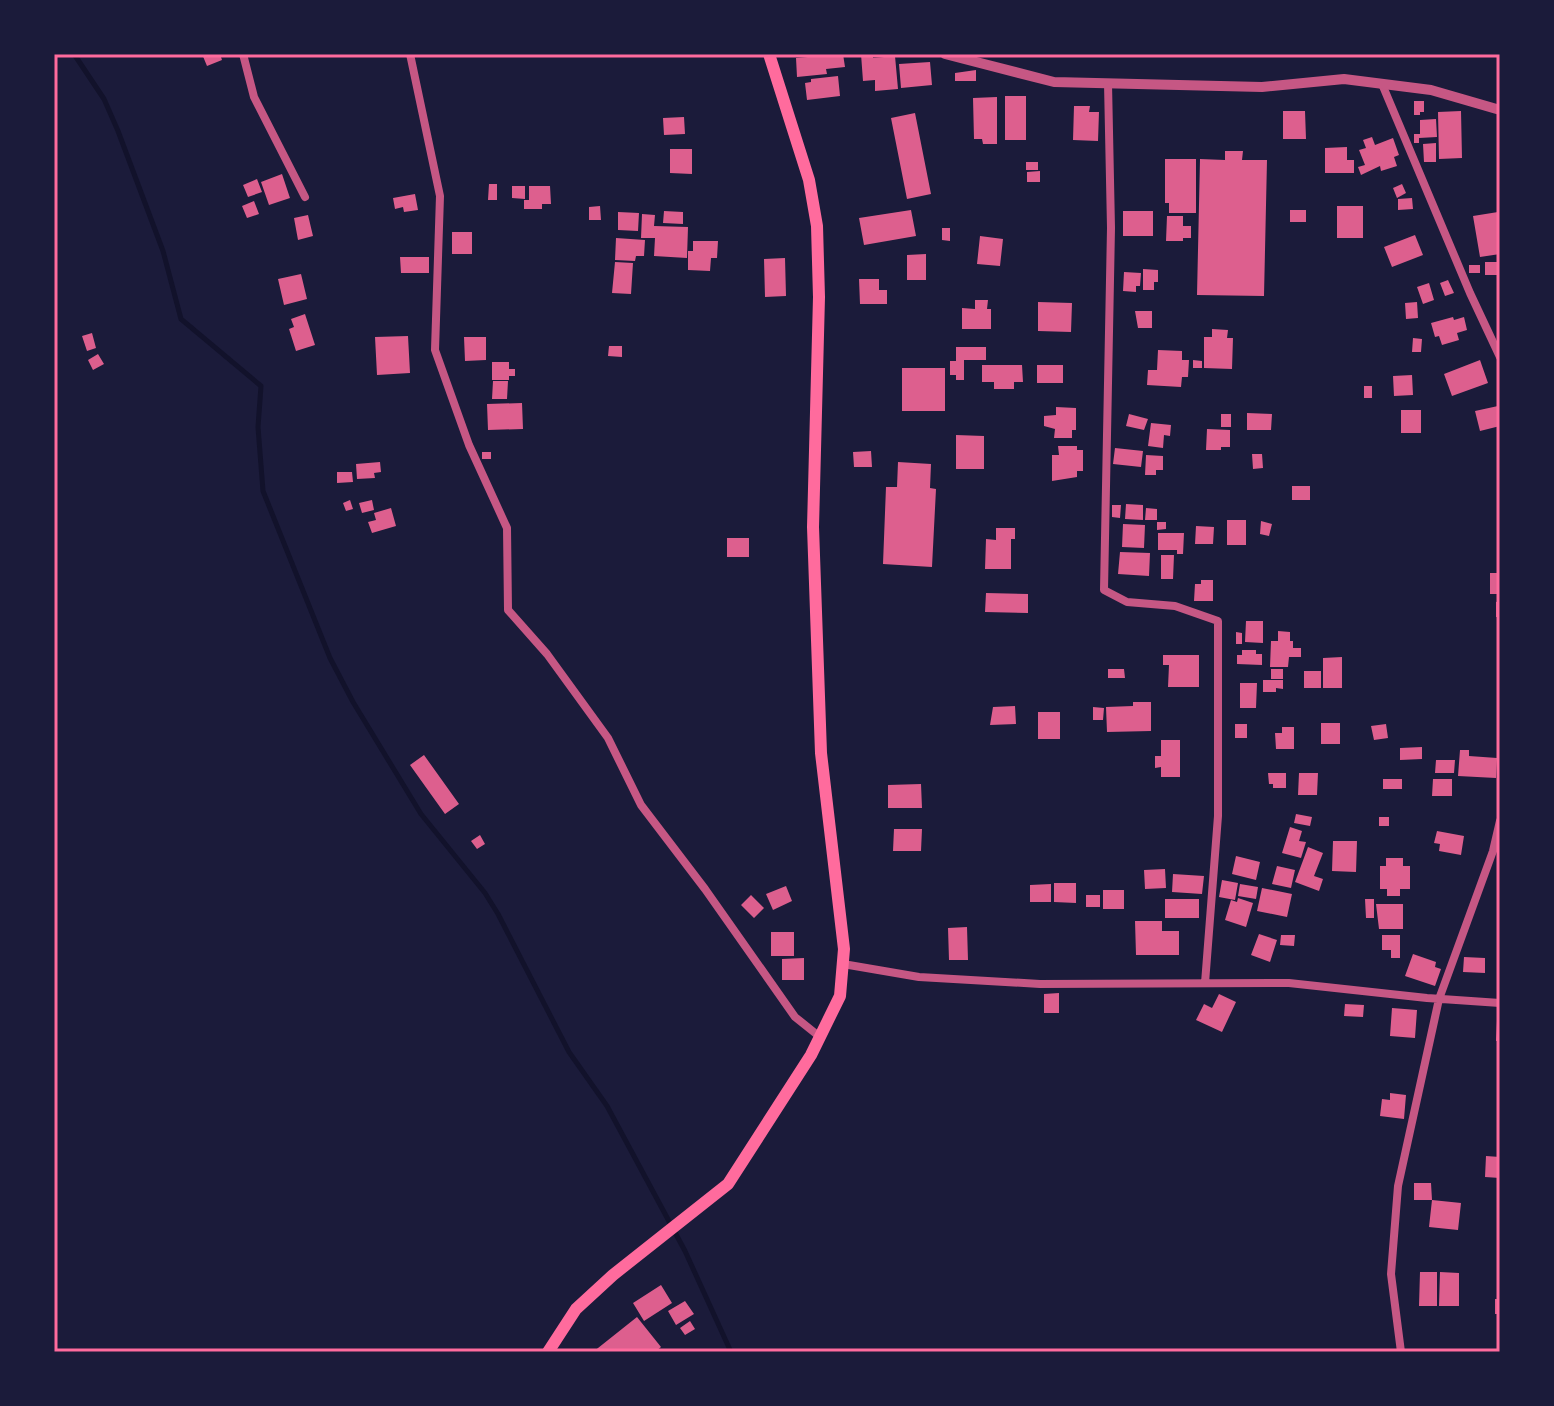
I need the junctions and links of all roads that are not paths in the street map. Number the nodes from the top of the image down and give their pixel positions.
1 (243, 54) edge
2 (410, 54) edge
3 (769, 54) edge
4 (945, 54) edge
5 (1108, 83) junction
6 (1382, 84) junction
7 (1500, 110) edge
8 (305, 197) dead end
9 (1500, 357) edge
10 (1500, 821) edge
11 (843, 964) junction
12 (1205, 983) junction
13 (1439, 999) junction
14 (1500, 1003) edge
15 (820, 1037) junction
16 (548, 1352) edge
17 (1401, 1352) edge

1 - 8 street
2 - 15 street
3 - 11 main road
4 - 5 street
5 - 6 street
5 - 12 street
6 - 7 street
6 - 9 street
10 - 13 street
11 - 12 street
11 - 15 main road
12 - 13 street
13 - 14 street
13 - 17 street
15 - 16 main road

